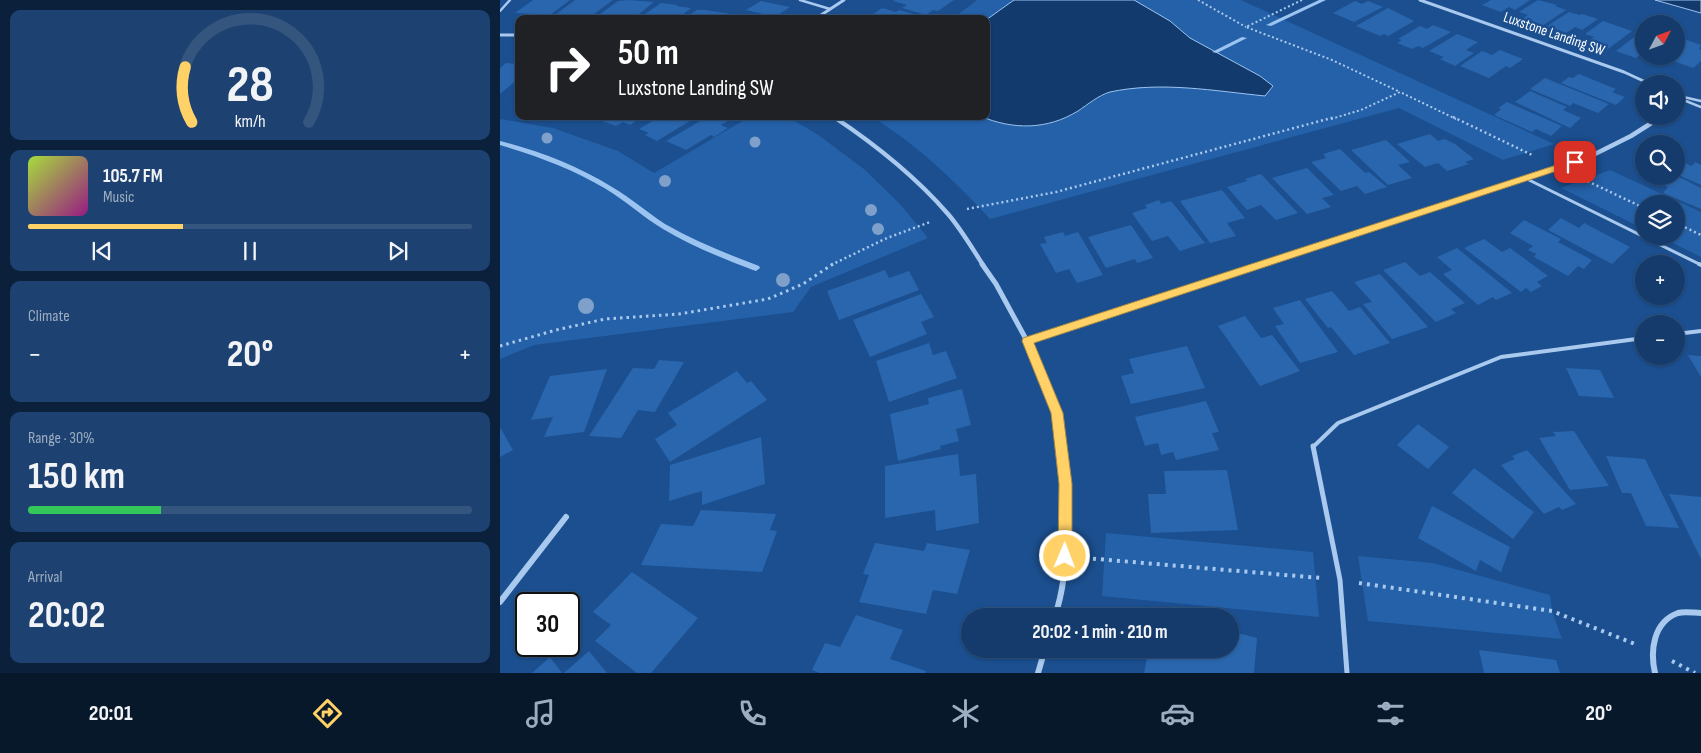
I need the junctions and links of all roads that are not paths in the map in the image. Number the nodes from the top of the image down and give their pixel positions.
1 (510, 0) edge
2 (800, 0) edge
3 (844, 0) edge
4 (1420, 0) edge
5 (830, 8) junction
6 (500, 11) edge
7 (820, 15) edge
8 (500, 35) edge
9 (515, 35) edge
10 (1635, 78) edge
11 (1685, 98) edge
12 (1685, 100) edge
13 (1701, 101) edge
14 (1701, 107) edge
15 (838, 120) edge
16 (1649, 125) edge
17 (1525, 178) junction
18 (1701, 265) edge
19 (1701, 330) edge
20 (1685, 333) edge
21 (1635, 339) edge
22 (1028, 341) junction
23 (566, 517) dead end
24 (500, 602) edge
25 (1058, 608) edge
26 (1701, 613) edge
27 (1042, 658) edge
28 (1038, 673) edge
29 (1347, 673) edge
30 (1655, 673) edge

1 - 6 lane
2 - 5 lane
3 - 5 street
4 - 10 street, Luxstone Landing SW
5 - 7 street
8 - 9 street
11 - 13 lane
12 - 14 lane
15 - 22 street
16 - 17 street
17 - 18 lane
17 - 22 street
19 - 20 lane
21 - 29 lane
22 - 25 street
23 - 24 street
26 - 30 street
27 - 28 street

